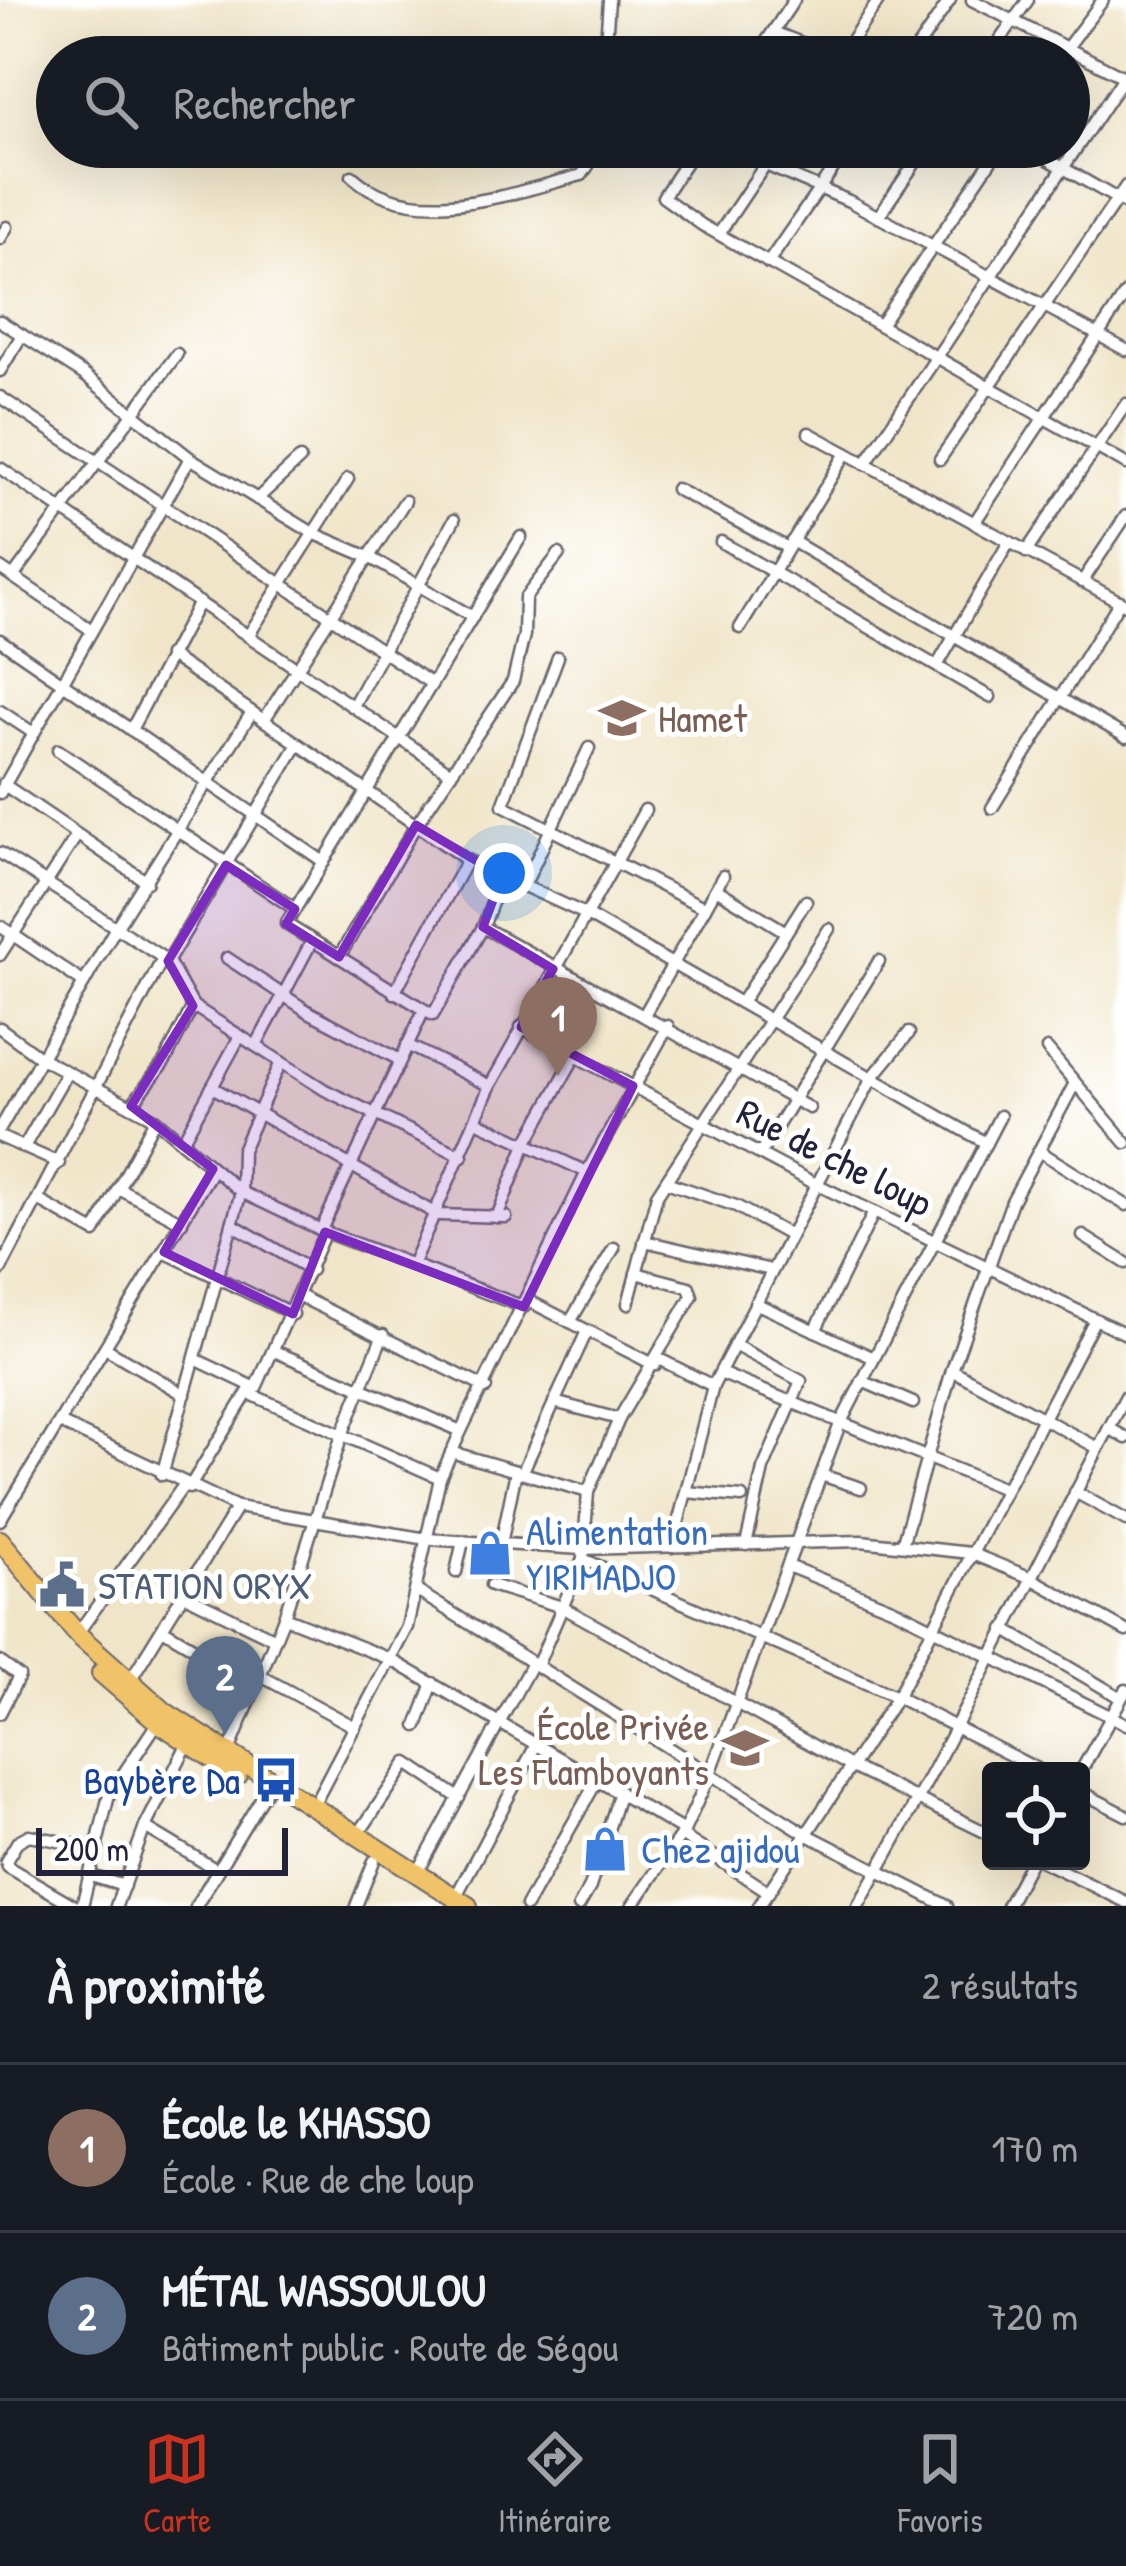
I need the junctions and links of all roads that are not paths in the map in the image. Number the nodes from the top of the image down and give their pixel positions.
1 (609, 0) edge
2 (794, 0) edge
3 (879, 0) edge
4 (950, 0) edge
5 (972, 0) edge
6 (1028, 0) edge
7 (1103, 0) edge
8 (1014, 20) junction
9 (772, 32) junction
10 (606, 36) edge
11 (769, 36) edge
12 (783, 36) edge
13 (854, 36) edge
14 (925, 36) edge
15 (1003, 36) edge
16 (1049, 36) edge
17 (1075, 36) edge
18 (1090, 58) edge
19 (1125, 78) edge
20 (1090, 129) edge
21 (586, 168) edge
22 (682, 168) edge
23 (762, 168) edge
24 (774, 168) edge
25 (834, 168) edge
26 (912, 168) edge
27 (986, 168) edge
28 (1063, 168) joint
29 (352, 176) dead end
30 (1126, 186) edge
31 (819, 189) junction
32 (1122, 201) edge
33 (878, 217) junction
34 (720, 232) junction
35 (933, 246) junction
36 (768, 262) junction
37 (990, 277) junction
38 (1126, 293) edge
39 (1045, 305) junction
40 (0, 321) edge
41 (880, 326) junction
42 (1097, 333) junction
43 (22, 335) junction
44 (1126, 350) edge
45 (177, 354) dead end
46 (936, 357) junction
47 (0, 371) edge
48 (989, 387) junction
49 (0, 397) edge
50 (1126, 404) edge
51 (131, 411) junction
52 (1042, 417) junction
53 (809, 433) dead end
54 (1096, 447) junction
55 (846, 453) junction
56 (190, 458) junction
57 (300, 459) dead end
58 (940, 459) dead end
59 (95, 460) junction
60 (865, 464) junction
61 (1126, 464) edge
62 (0, 468) edge
63 (348, 478) dead end
64 (676, 489) dead end
65 (257, 499) junction
66 (405, 501) dead end
67 (163, 505) junction
68 (62, 510) junction
69 (1126, 516) edge
70 (454, 520) dead end
71 (974, 523) junction
72 (313, 533) junction
73 (521, 537) dead end
74 (721, 542) dead end
75 (1009, 542) junction
76 (790, 545) junction
77 (1026, 552) junction
78 (559, 554) dead end
79 (132, 557) junction
80 (369, 557) junction
81 (0, 568) edge
82 (773, 572) junction
83 (13, 577) junction
84 (1082, 582) junction
85 (281, 584) junction
86 (417, 587) junction
87 (199, 602) junction
88 (1123, 603) edge
89 (472, 616) junction
90 (331, 617) junction
91 (740, 628) dead end
92 (90, 629) junction
93 (248, 636) junction
94 (954, 636) junction
95 (0, 640) edge
96 (382, 651) junction
97 (170, 655) junction
98 (558, 657) dead end
99 (937, 666) junction
100 (297, 669) junction
101 (59, 681) junction
102 (432, 684) junction
103 (990, 697) dead end
104 (1060, 698) junction
105 (352, 706) junction
106 (0, 711) edge
107 (252, 712) junction
108 (264, 720) junction
109 (131, 730) junction
110 (32, 732) junction
111 (1126, 737) edge
112 (399, 738) junction
113 (298, 744) junction
114 (589, 748) dead end
115 (58, 750) dead end
116 (452, 773) junction
117 (206, 781) junction
118 (1, 787) edge
119 (366, 790) junction
120 (992, 808) dead end
121 (645, 810) dead end
122 (256, 815) junction
123 (416, 825) junction
124 (550, 829) junction
125 (77, 835) junction
126 (177, 835) junction
127 (0, 853) edge
128 (466, 860) junction
129 (612, 860) junction
130 (324, 862) junction
131 (226, 865) junction
132 (502, 876) junction
133 (723, 876) dead end
134 (147, 882) junction
135 (45, 885) junction
136 (524, 886) junction
137 (716, 889) junction
138 (806, 902) dead end
139 (705, 908) junction
140 (296, 909) junction
141 (583, 913) junction
142 (0, 926) edge
143 (483, 927) junction
144 (115, 929) junction
145 (829, 929) dead end
146 (786, 932) junction
147 (13, 934) junction
148 (312, 940) junction
149 (0, 955) edge
150 (339, 957) junction
151 (227, 958) dead end
152 (166, 960) junction
153 (879, 961) dead end
154 (674, 964) junction
155 (553, 969) junction
156 (84, 983) junction
157 (394, 993) junction
158 (283, 995) junction
159 (741, 1003) junction
160 (193, 1006) junction
161 (424, 1010) junction
162 (644, 1015) junction
163 (771, 1020) junction
164 (668, 1025) junction
165 (521, 1027) junction
166 (0, 1028) edge
167 (909, 1033) dead end
168 (240, 1036) junction
169 (407, 1045) junction
170 (256, 1046) junction
171 (1047, 1049) dead end
172 (823, 1050) junction
173 (575, 1056) junction
174 (41, 1058) junction
175 (400, 1060) junction
176 (281, 1062) junction
177 (741, 1069) junction
178 (68, 1072) junction
179 (872, 1078) junction
180 (1076, 1083) junction
181 (490, 1086) junction
182 (633, 1086) junction
183 (212, 1087) junction
184 (99, 1089) junction
185 (0, 1096) edge
186 (793, 1099) junction
187 (14, 1106) junction
188 (131, 1106) junction
189 (809, 1108) dead end
190 (259, 1112) junction
191 (374, 1114) junction
192 (1000, 1116) dead end
193 (155, 1119) junction
194 (476, 1121) junction
195 (706, 1125) junction
196 (0, 1133) edge
197 (182, 1142) junction
198 (1126, 1143) edge
199 (526, 1144) junction
200 (986, 1144) junction
201 (24, 1148) junction
202 (1039, 1151) junction
203 (760, 1154) junction
204 (462, 1156) junction
205 (59, 1163) junction
206 (350, 1165) junction
207 (213, 1169) junction
208 (587, 1172) junction
209 (669, 1183) junction
210 (814, 1183) junction
211 (118, 1188) junction
212 (241, 1192) junction
213 (38, 1200) junction
214 (1126, 1205) edge
215 (874, 1212) junction
216 (438, 1215) junction
217 (182, 1222) junction
218 (232, 1224) junction
219 (323, 1231) junction
220 (789, 1235) junction
221 (1084, 1236) dead end
222 (644, 1240) junction
223 (935, 1242) junction
224 (614, 1248) dead end
225 (164, 1252) junction
226 (1126, 1263) edge
227 (412, 1264) junction
228 (989, 1268) junction
229 (311, 1270) junction
230 (771, 1270) junction
231 (0, 1271) edge
232 (636, 1273) junction
233 (217, 1277) junction
234 (301, 1297) junction
235 (525, 1303) junction
236 (755, 1303) junction
237 (628, 1304) dead end
238 (293, 1313) junction
239 (1095, 1319) junction
240 (570, 1322) junction
241 (587, 1331) junction
242 (815, 1331) junction
243 (1126, 1334) edge
244 (383, 1335) junction
245 (734, 1345) junction
246 (106, 1348) junction
247 (274, 1351) junction
248 (874, 1358) junction
249 (194, 1359) junction
250 (657, 1362) junction
251 (952, 1370) junction
252 (720, 1372) junction
253 (862, 1381) junction
254 (713, 1386) junction
255 (486, 1388) junction
256 (250, 1390) junction
257 (362, 1390) junction
258 (184, 1394) junction
259 (1126, 1396) edge
260 (554, 1402) junction
261 (914, 1403) dead end
262 (791, 1404) junction
263 (619, 1419) junction
264 (1041, 1420) junction
265 (62, 1424) junction
266 (840, 1424) junction
267 (1109, 1428) junction
268 (461, 1431) junction
269 (342, 1435) junction
270 (1126, 1438) edge
271 (1098, 1448) junction
272 (451, 1452) junction
273 (925, 1458) junction
274 (519, 1472) junction
275 (162, 1475) junction
276 (821, 1475) junction
277 (440, 1478) junction
278 (187, 1487) junction
279 (861, 1488) dead end
280 (1004, 1489) junction
281 (588, 1492) junction
282 (686, 1492) junction
283 (1075, 1492) junction
284 (742, 1497) dead end
285 (237, 1508) junction
286 (0, 1520) edge
287 (315, 1520) junction
288 (1126, 1520) edge
289 (427, 1539) junction
290 (0, 1540) edge
291 (463, 1541) junction
292 (796, 1543) junction
293 (501, 1544) junction
294 (746, 1545) junction
295 (902, 1545) junction
296 (672, 1547) junction
297 (970, 1553) junction
298 (583, 1554) junction
299 (0, 1556) edge
300 (788, 1566) junction
301 (456, 1572) dead end
302 (1030, 1577) junction
303 (491, 1585) dead end
304 (417, 1591) junction
305 (185, 1595) junction
306 (562, 1607) junction
307 (284, 1617) junction
308 (933, 1628) junction
309 (1004, 1629) junction
310 (164, 1630) junction
311 (1126, 1630) edge
312 (77, 1634) junction
313 (762, 1636) junction
314 (275, 1639) junction
315 (991, 1657) junction
316 (390, 1659) junction
317 (0, 1662) edge
318 (535, 1664) junction
319 (259, 1681) junction
320 (128, 1682) junction
321 (434, 1683) junction
322 (1124, 1694) edge
323 (897, 1697) junction
324 (737, 1703) junction
325 (0, 1713) edge
326 (1110, 1716) junction
327 (502, 1720) junction
328 (158, 1722) junction
329 (1126, 1724) edge
330 (417, 1726) dead end
331 (355, 1727) junction
332 (958, 1728) junction
333 (188, 1743) junction
334 (537, 1743) junction
335 (228, 1754) junction
336 (1024, 1762) edge
337 (1086, 1762) edge
338 (854, 1768) junction
339 (710, 1774) junction
340 (598, 1779) junction
341 (265, 1792) junction
342 (620, 1792) junction
343 (1090, 1797) edge
344 (459, 1798) junction
345 (919, 1800) junction
346 (312, 1808) junction
347 (1126, 1815) edge
348 (146, 1827) junction
349 (982, 1831) edge
350 (682, 1833) junction
351 (808, 1835) junction
352 (357, 1836) junction
353 (98, 1850) junction
354 (374, 1861) junction
355 (215, 1869) junction
356 (1026, 1870) edge
357 (1060, 1870) edge
358 (417, 1874) junction
359 (877, 1874) junction
360 (91, 1876) junction
361 (124, 1886) junction
362 (769, 1892) junction
363 (1126, 1902) edge
364 (456, 1903) edge
365 (78, 1906) edge
366 (116, 1906) edge
367 (196, 1906) edge
368 (356, 1906) edge
369 (526, 1906) edge
370 (579, 1906) edge
371 (632, 1906) edge
372 (759, 1906) edge
373 (858, 1906) edge
374 (947, 1906) edge
375 (1007, 1906) edge

1 - 10 street
2 - 9 street
3 - 13 street
4 - 14 street
5 - 8 street
6 - 8 street
7 - 17 street
8 - 15 street
8 - 16 street
9 - 11 street
9 - 12 street
18 - 19 street
19 - 20 street
21 - 29 street
22 - 34 street
23 - 34 street
24 - 31 street
25 - 31 street
26 - 33 street
27 - 35 street
28 - 32 street
28 - 37 street
30 - 32 street
31 - 33 street
31 - 36 street
32 - 39 street
33 - 35 street
34 - 36 street
35 - 37 street
35 - 41 street
36 - 41 street
37 - 39 street
37 - 46 street
38 - 42 street
39 - 42 street
39 - 48 street
40 - 43 street
41 - 46 street
42 - 44 street
42 - 52 street
43 - 47 street
43 - 51 street
45 - 51 street
46 - 48 street
46 - 60 street
48 - 52 street
48 - 58 street
49 - 59 street
50 - 54 street
51 - 56 street
51 - 59 street
52 - 54 street
52 - 71 street
53 - 55 street
54 - 61 street
54 - 77 street
55 - 60 street
55 - 76 street
56 - 65 street
56 - 67 street
57 - 65 street
59 - 67 street
59 - 68 street
60 - 71 street
62 - 68 street
63 - 72 street
64 - 76 street
65 - 72 street
66 - 80 street
67 - 79 street
67 - 85 street
68 - 79 street
68 - 83 street
69 - 84 street
70 - 86 street
71 - 75 street
72 - 80 street
72 - 85 street
73 - 89 street
74 - 82 street
75 - 77 street
75 - 94 street
76 - 82 street
76 - 94 street
77 - 84 street
78 - 116 street
79 - 87 street
79 - 92 street
80 - 86 street
80 - 90 street
81 - 83 street
82 - 91 street
82 - 99 street
83 - 92 street
84 - 88 street
85 - 90 street
85 - 93 street
86 - 89 street
86 - 96 street
87 - 93 street
87 - 97 street
88 - 104 street
89 - 102 street
90 - 96 street
90 - 100 street
92 - 101 street
93 - 100 street
94 - 99 street
94 - 104 street
95 - 101 street
96 - 102 street
96 - 105 street
97 - 107 street
97 - 109 street
98 - 124 street
99 - 103 street
100 - 105 street
100 - 108 street
101 - 109 street
101 - 110 street
102 - 112 street
104 - 111 street
104 - 120 street
105 - 112 street
106 - 110 street
107 - 108 street
107 - 117 street
108 - 113 street
109 - 117 street
110 - 118 street
112 - 116 street
112 - 119 street
113 - 119 street
113 - 122 street
114 - 124 street
115 - 126 street
116 - 123 street
117 - 122 street
117 - 126 street
118 - 125 street
119 - 123 street
119 - 130 street
121 - 129 street
122 - 130 street
122 - 131 street
123 - 128 street
123 - 150 street
124 - 129 street
124 - 136 street
125 - 134 street
125 - 135 street
126 - 131 street
126 - 134 street
127 - 135 street
128 - 132 street
128 - 157 street
129 - 139 street
129 - 141 street
130 - 140 street
131 - 140 street
131 - 152 street
132 - 136 street
132 - 143 street
133 - 137 street
134 - 144 street
135 - 144 street
135 - 147 street
136 - 141 street
137 - 139 street
137 - 146 street
138 - 146 street
139 - 154 street
140 - 148 street
141 - 154 street
141 - 155 street
142 - 147 street
143 - 155 street
143 - 161 street
144 - 152 street
144 - 156 street
145 - 163 street
146 - 159 street
147 - 149 street
147 - 156 street
148 - 150 street
148 - 158 street
150 - 157 street
151 - 158 street
152 - 160 street
152 - 184 street
153 - 172 street
154 - 159 street
154 - 162 street
155 - 162 street
155 - 165 street
156 - 174 street
157 - 161 street
158 - 170 street
158 - 175 street
159 - 163 street
160 - 168 street
160 - 188 street
161 - 169 street
162 - 164 street
163 - 172 street
163 - 177 street
164 - 177 street
164 - 182 street
165 - 173 street, Rue de che loup
165 - 181 street
166 - 174 street
167 - 179 street
168 - 170 street
168 - 183 street
169 - 175 street
169 - 181 street
170 - 176 street
171 - 180 street
172 - 179 street
172 - 186 street
173 - 182 street, Rue de che loup
173 - 199 street
174 - 178 street
174 - 187 street
175 - 191 street
176 - 190 street
176 - 191 street
177 - 186 street
177 - 195 street
178 - 184 street
178 - 201 street
179 - 200 street
179 - 210 street
180 - 198 street
180 - 202 street
181 - 194 street
182 - 195 street, Rue de che loup
182 - 208 street
183 - 190 street
183 - 197 street
184 - 188 street
184 - 205 street
185 - 187 street
186 - 189 street
186 - 203 street
187 - 196 street
188 - 193 street
190 - 206 street
190 - 212 street
191 - 204 street
191 - 206 street
192 - 200 street
193 - 197 street
193 - 211 street
194 - 199 street
194 - 204 street
195 - 203 street, Rue de che loup
195 - 209 street
196 - 201 street
197 - 207 street
199 - 208 street
199 - 216 street
200 - 223 street
201 - 205 street
202 - 214 street
202 - 228 street
203 - 210 street, Rue de che loup
204 - 216 street
205 - 213 street
206 - 216 street
206 - 219 street
207 - 212 street
207 - 217 street
208 - 235 street
209 - 220 street
209 - 222 street
210 - 215 street, Rue de che loup
210 - 220 street
211 - 213 street
211 - 217 street
212 - 218 street
212 - 219 street
213 - 231 street
215 - 223 street, Rue de che loup
215 - 242 street
216 - 227 street
217 - 225 street
218 - 229 street
218 - 233 street
219 - 227 street
219 - 229 street
220 - 230 street
221 - 226 street
222 - 230 street
222 - 232 street
223 - 228 street, Rue de che loup
223 - 248 street
224 - 240 street
225 - 233 street
225 - 246 street
227 - 235 street
228 - 239 street, Rue de che loup
228 - 251 street
229 - 234 street
230 - 236 street
232 - 237 street
232 - 250 street
233 - 238 street
233 - 249 street
234 - 238 street
234 - 244 street
235 - 240 street
235 - 255 street
236 - 242 street
236 - 245 street
238 - 247 street
239 - 243 street, Rue de che loup
239 - 264 street
240 - 241 street
241 - 250 street
241 - 260 street
242 - 248 street
244 - 255 street
244 - 257 street
245 - 252 street
245 - 262 street
246 - 258 street
246 - 265 street
247 - 256 street
247 - 257 street
248 - 253 street
249 - 256 street
249 - 258 street
250 - 254 street
250 - 263 street
251 - 264 street
251 - 273 street
252 - 254 street
252 - 262 street
253 - 261 street
253 - 266 street
254 - 282 street
255 - 268 street
256 - 269 street
256 - 278 street
257 - 268 street
257 - 269 street
258 - 275 street
259 - 267 street
260 - 263 street
260 - 274 street
262 - 266 street
262 - 294 street
263 - 281 street
264 - 271 street
264 - 280 street
265 - 275 street
265 - 286 street
266 - 273 street
266 - 276 street
267 - 270 street
267 - 271 street
268 - 272 street
269 - 277 street
269 - 287 street
271 - 283 street
272 - 274 street
272 - 277 street
273 - 280 street
273 - 295 street
274 - 281 street
274 - 293 street
275 - 278 street
276 - 279 street
276 - 292 street
277 - 289 street
278 - 285 street
278 - 312 street
280 - 297 street
281 - 298 street
282 - 284 street
282 - 296 street
283 - 288 street
283 - 302 street
285 - 287 street
285 - 305 street
287 - 289 street
287 - 307 street
289 - 291 street
289 - 304 street
290 - 312 highway
291 - 293 street
291 - 301 street
292 - 294 street
292 - 295 street
292 - 300 street
293 - 298 street
294 - 296 street
295 - 297 street
296 - 298 street
297 - 302 street
297 - 308 street
298 - 306 street
298 - 313 street
299 - 328 highway
300 - 308 street
300 - 313 street
302 - 309 street
302 - 311 street
303 - 306 street
304 - 316 street
304 - 318 street
305 - 310 street
305 - 314 street
306 - 318 street
306 - 324 street
307 - 314 street
307 - 316 street
308 - 315 street
308 - 323 street
309 - 315 street
309 - 322 street
310 - 319 street
310 - 320 street
312 - 320 highway
313 - 323 street
313 - 324 street
314 - 319 street
315 - 326 street
315 - 332 street
316 - 321 street
316 - 331 street
317 - 325 street
318 - 327 street
318 - 339 street
319 - 331 street
319 - 335 street
320 - 335 highway
321 - 327 street
321 - 330 street
322 - 326 street
323 - 332 street
323 - 338 street
324 - 338 street
324 - 339 street
326 - 329 street
326 - 337 street
327 - 334 street
327 - 344 street
328 - 333 highway
328 - 353 street
331 - 346 street
332 - 336 street
332 - 345 street
333 - 341 highway
333 - 348 street
334 - 340 street
334 - 364 street
335 - 346 highway
338 - 345 street
338 - 351 street
339 - 350 street
339 - 351 street
340 - 342 street
340 - 369 street
341 - 354 highway
341 - 355 street
342 - 350 street
342 - 370 street
343 - 347 street
344 - 352 street
344 - 358 street
345 - 349 street
345 - 359 street
346 - 352 highway
348 - 355 street
348 - 361 street
350 - 362 street
350 - 371 street
351 - 359 street
351 - 362 street
352 - 358 highway
353 - 360 street
353 - 365 street
354 - 364 highway
354 - 368 street
355 - 367 street
356 - 375 street
357 - 363 street
358 - 364 highway
359 - 373 street
359 - 374 street
360 - 361 street
360 - 365 street
361 - 366 street
362 - 372 street

